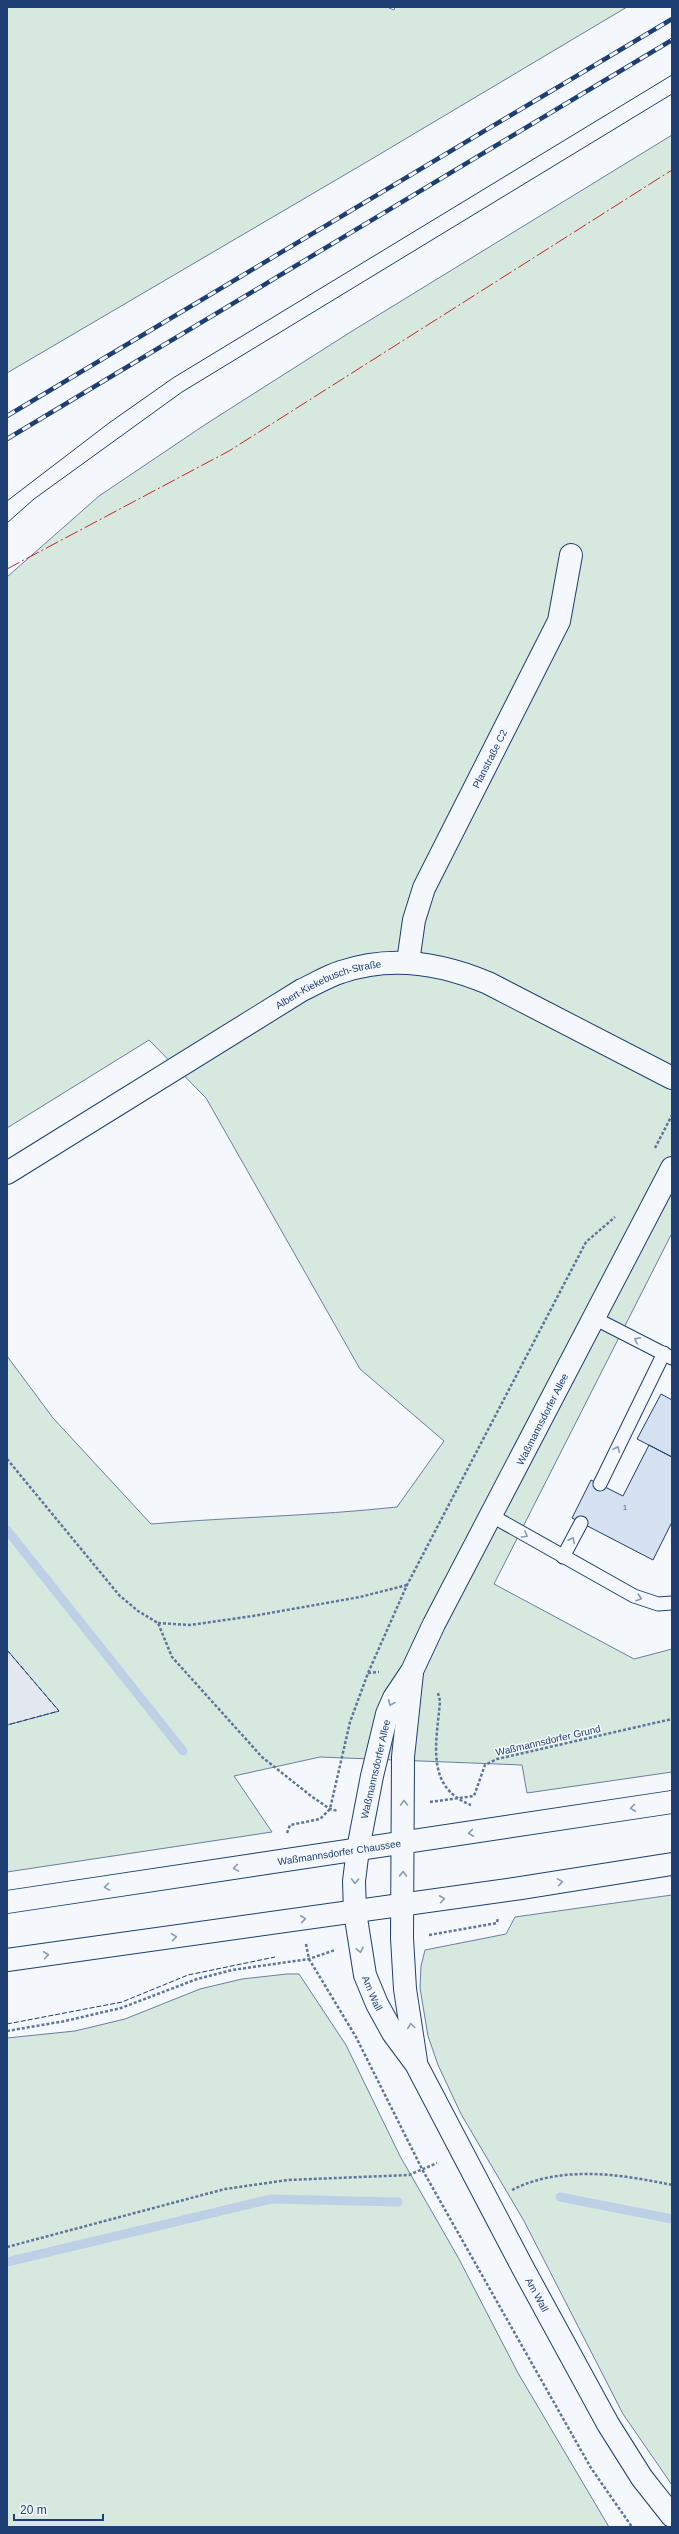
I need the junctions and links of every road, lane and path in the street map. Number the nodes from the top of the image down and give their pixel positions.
1 (571, 555) dead end
2 (408, 962) junction
3 (672, 1078) edge
4 (672, 1114) edge
5 (654, 1150) dead end
6 (672, 1168) edge
7 (7, 1174) edge
8 (618, 1214) dead end
9 (594, 1318) junction
10 (668, 1355) edge
11 (7, 1459) edge
12 (600, 1484) dead end
13 (492, 1516) junction
14 (581, 1523) dead end
15 (563, 1557) junction
16 (407, 1585) junction
17 (672, 1603) edge
18 (158, 1622) junction
19 (412, 1671) junction
20 (672, 1719) edge
21 (672, 1802) edge
22 (404, 1806) junction
23 (330, 1809) junction
24 (365, 1810) junction
25 (404, 1842) junction
26 (358, 1849) junction
27 (292, 1859) junction
28 (672, 1864) edge
29 (7, 1902) edge
30 (403, 1905) junction
31 (355, 1912) junction
32 (7, 1960) edge
33 (7, 2031) edge
34 (416, 2064) junction
35 (461, 2152) junction
36 (422, 2169) junction
37 (672, 2185) edge
38 (487, 2202) junction
39 (7, 2247) edge
40 (672, 2516) edge
41 (632, 2527) edge

1 - 2 street, Planstraße C2
2 - 3 street, Albert-Kiekebusch-Straße
2 - 7 street, Albert-Kiekebusch-Straße
4 - 5 path
6 - 9 street, Waßmannsdorfer Allee
8 - 16 path
10 -> 9 lane
9 - 13 street, Waßmannsdorfer Allee
12 -> 10 lane
11 - 18 path
13 -> 15 lane
13 - 19 street, Waßmannsdorfer Allee
15 -> 14 lane
15 -> 17 lane
16 - 18 path
16 - 23 path
18 - 23 path
22 -> 19 street, Waßmannsdorfer Allee
19 -> 24 street, Waßmannsdorfer Allee
20 - 22 path, Waßmannsdorfer Grund
21 -> 25 street, Waßmannsdorfer Chaussee
22 - 25 street, Waßmannsdorfer Allee
23 - 24 path
23 - 27 path
24 - 26 street, Waßmannsdorfer Allee
25 - 26 street, Waßmannsdorfer Chaussee
30 -> 25 street, Waßmannsdorfer Allee
26 - 27 street, Waßmannsdorfer Chaussee
26 -> 31 street, Waßmannsdorfer Allee
27 -> 29 street, Waßmannsdorfer Chaussee
30 -> 28 street
30 - 31 street
34 -> 30 street, Am Wall
32 -> 31 street
31 -> 34 street, Am Wall
33 - 36 path
34 - 35 street, Am Wall
35 - 36 path
35 - 38 street, Am Wall
36 - 39 path
36 - 41 path
37 - 38 path
38 - 40 street, Am Wall

